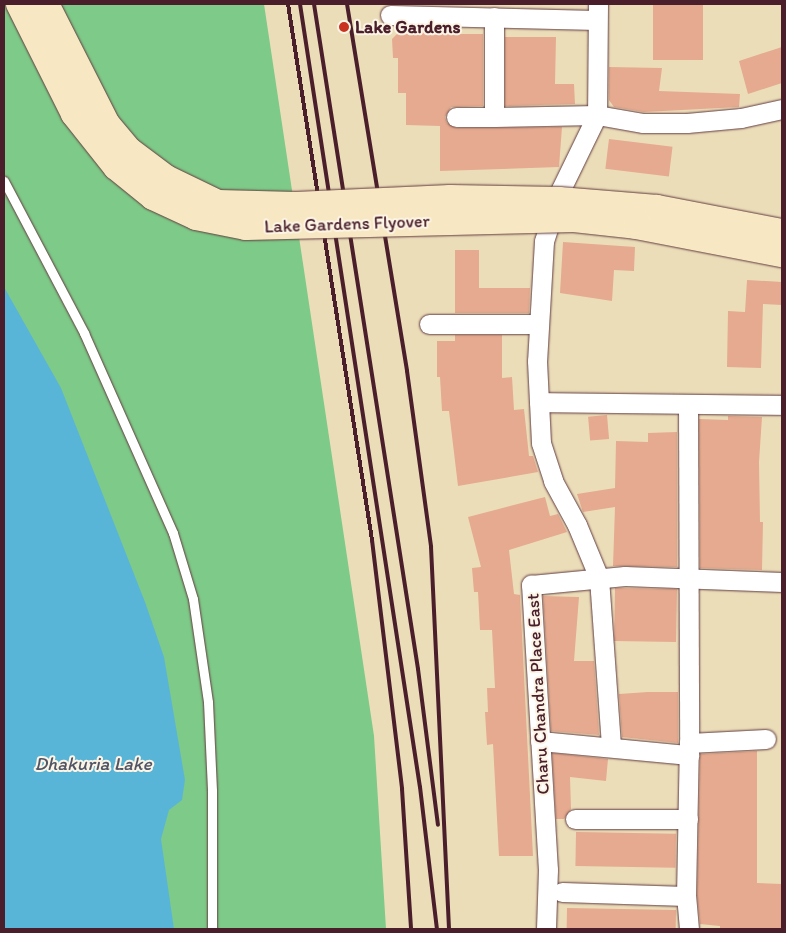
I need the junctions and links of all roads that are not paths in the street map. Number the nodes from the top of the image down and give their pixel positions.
1 (19, 4) edge
2 (46, 4) edge
3 (452, 10) edge
4 (598, 12) edge
5 (390, 15) dead end
6 (494, 17) junction
7 (782, 109) edge
8 (597, 115) junction
9 (456, 117) dead end
10 (494, 117) junction
11 (4, 181) edge
12 (782, 232) edge
13 (782, 254) edge
14 (429, 324) dead end
15 (539, 324) junction
16 (539, 402) junction
17 (688, 404) junction
18 (782, 405) edge
19 (599, 578) junction
20 (689, 578) junction
21 (782, 582) edge
22 (766, 739) dead end
23 (540, 741) junction
24 (611, 747) junction
25 (689, 749) junction
26 (575, 819) dead end
27 (688, 819) junction
28 (562, 892) dead end
29 (686, 896) junction
30 (212, 929) edge
31 (546, 929) edge
32 (689, 929) edge

1 - 13 main road, Lake Gardens Flyover, bridge
2 - 12 main road, Lake Gardens Flyover, bridge
3 - 5 street
3 - 6 street
4 - 6 street
4 - 8 street
6 - 10 street
7 - 8 street
8 - 10 street
8 - 15 street
9 - 10 street
11 - 30 lane
14 - 15 street
15 - 16 street
16 - 17 street
16 - 19 street
17 - 18 street
17 - 20 street
19 - 20 street, Charu Chandra Place East
19 - 23 street, Charu Chandra Place East
19 - 24 street
20 - 21 street, Charu Chandra Place East
20 - 25 street
22 - 25 street
23 - 24 street
23 - 31 street, Charu Chandra Place East
24 - 25 street
25 - 27 street
26 - 27 street
27 - 29 street
28 - 29 street
29 - 32 street

